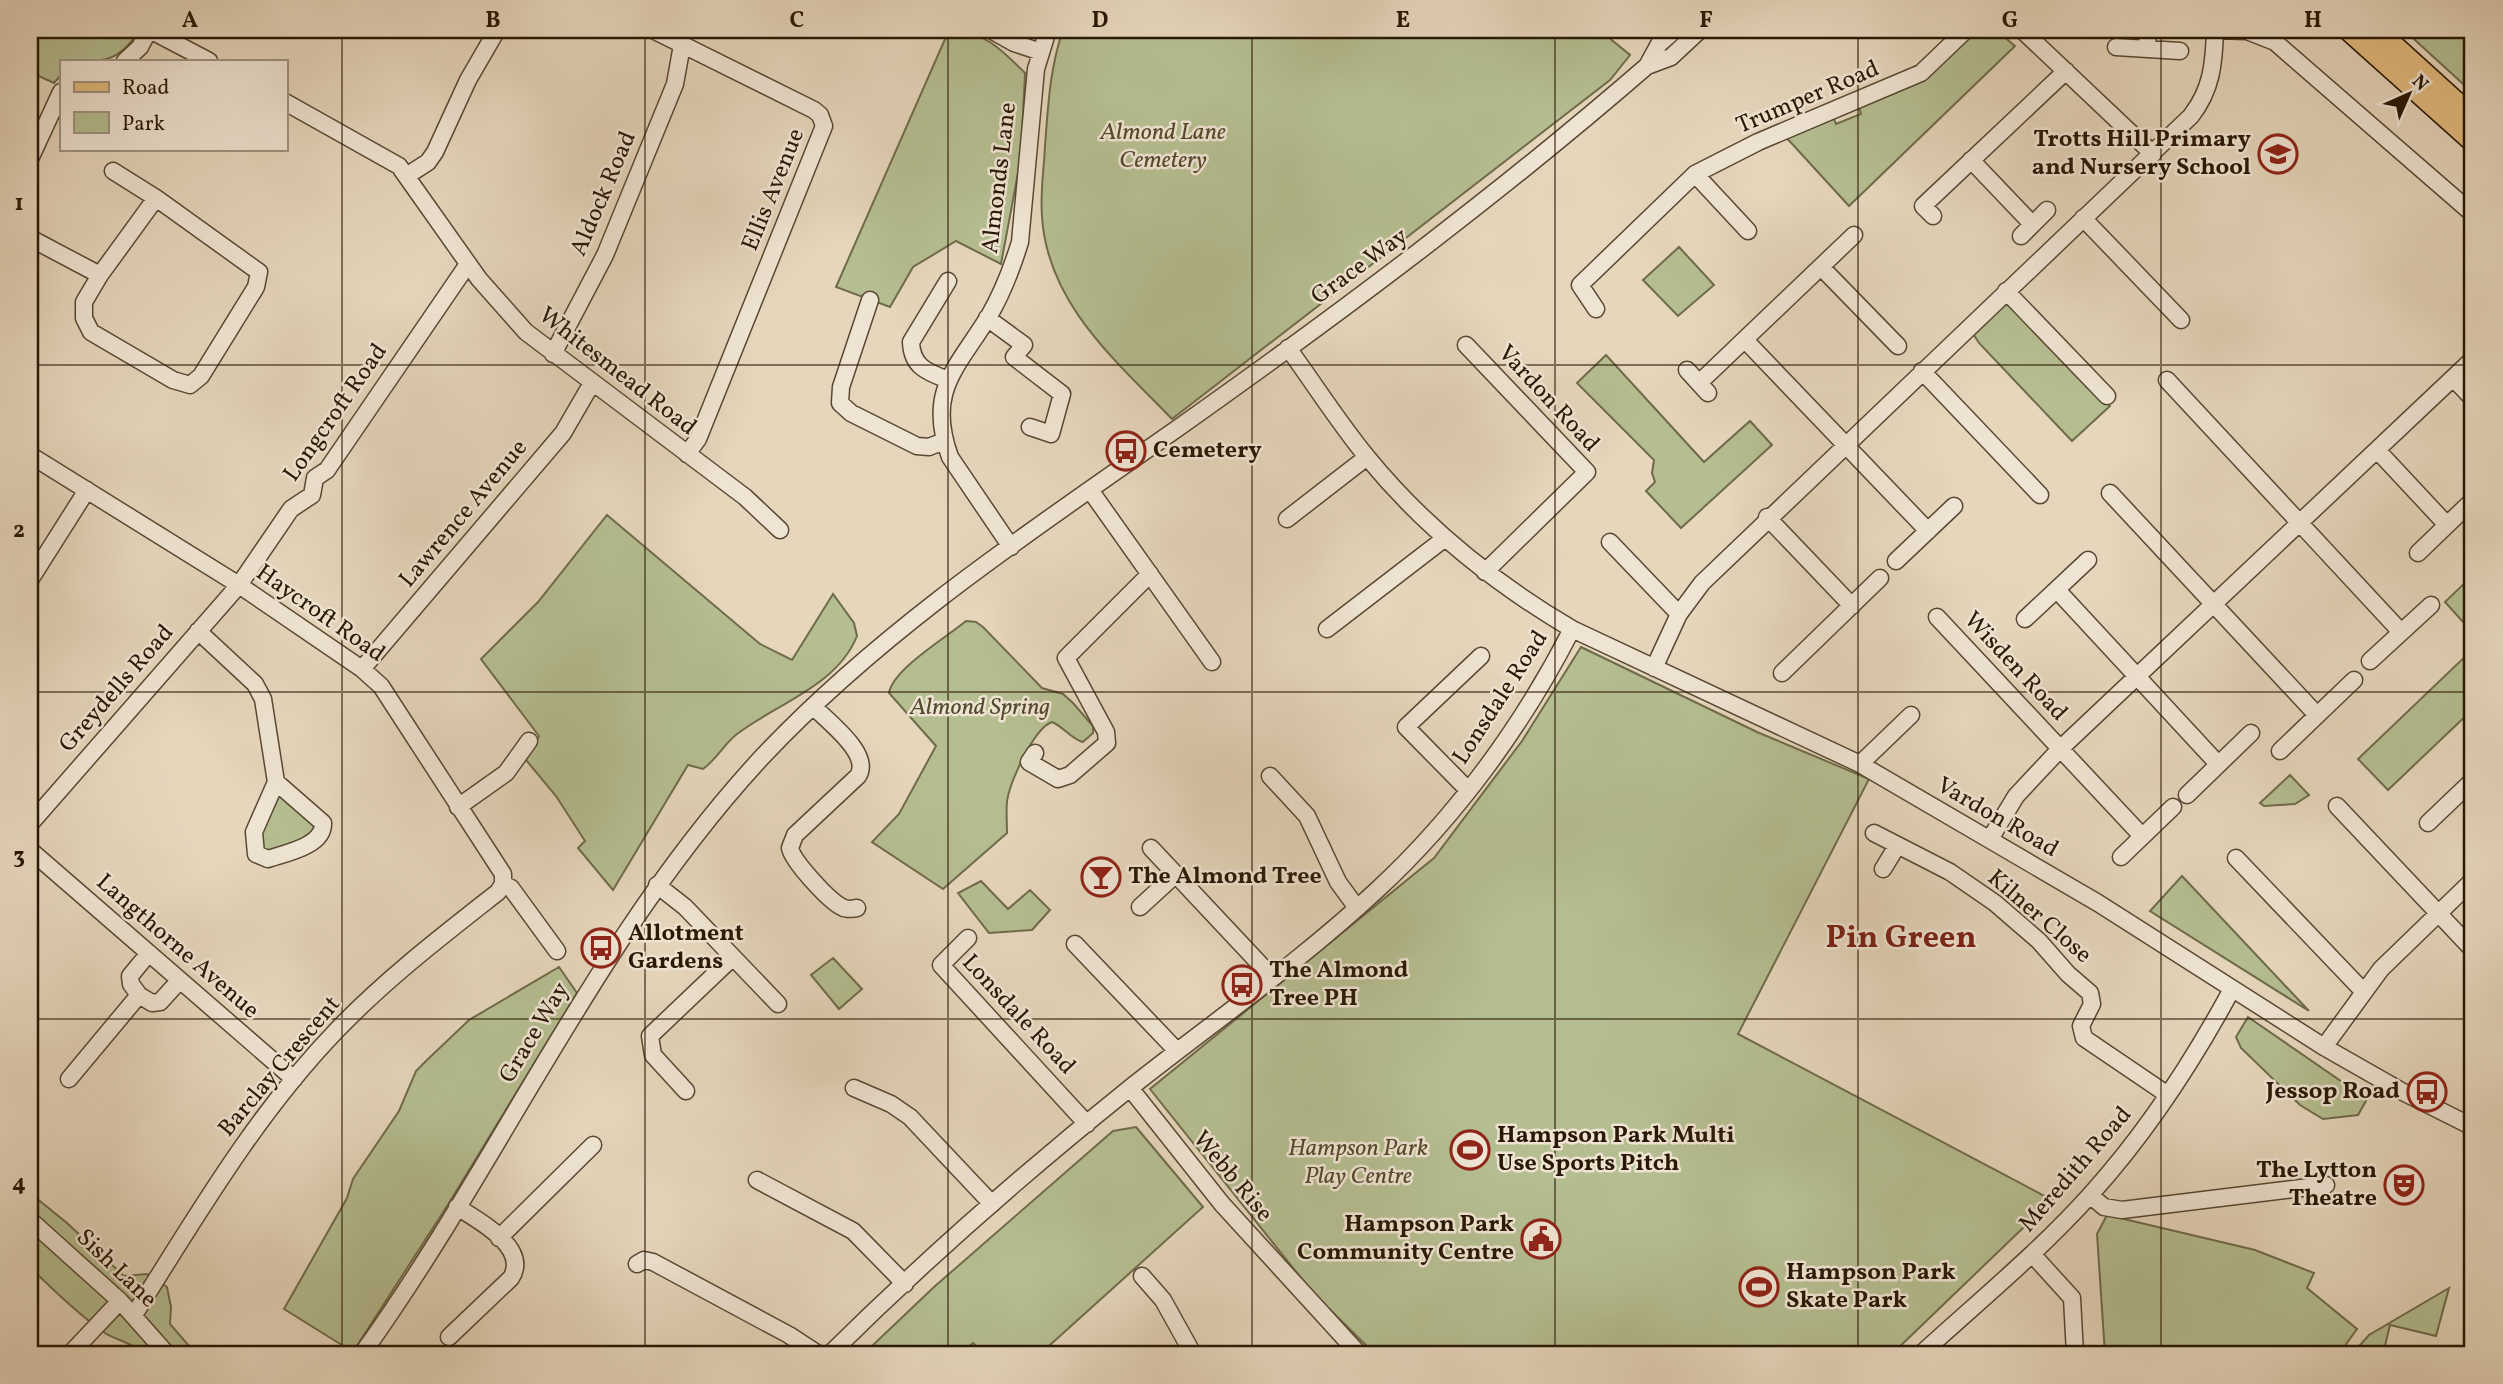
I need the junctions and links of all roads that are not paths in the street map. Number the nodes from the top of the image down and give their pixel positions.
1 (149, 30) edge
2 (497, 30) edge
3 (653, 30) edge
4 (991, 30) edge
5 (1048, 30) edge
6 (1675, 30) edge
7 (1700, 30) edge
8 (1966, 30) edge
9 (2148, 30) edge
10 (2215, 30) edge
11 (2349, 30) edge
12 (2376, 30) edge
13 (2026, 31) edge
14 (682, 45) junction
15 (2116, 47) dead end
16 (2147, 49) junction
17 (2180, 51) dead end
18 (1041, 52) junction
19 (126, 60) edge
20 (207, 60) edge
21 (1647, 66) junction
22 (2066, 71) junction
23 (60, 94) edge
24 (287, 103) edge
25 (2473, 118) edge
26 (2473, 141) edge
27 (2153, 154) junction
28 (30, 159) edge
29 (1971, 160) junction
30 (113, 171) dead end
31 (1695, 174) junction
32 (408, 175) junction
33 (156, 198) junction
34 (2047, 210) dead end
35 (2473, 214) edge
36 (1933, 216) dead end
37 (2083, 218) junction
38 (1748, 231) dead end
39 (1854, 236) dead end
40 (30, 239) edge
41 (468, 264) junction
42 (1821, 267) junction
43 (100, 275) junction
44 (948, 281) dead end
45 (2006, 291) junction
46 (870, 300) dead end
47 (1596, 309) dead end
48 (988, 318) junction
49 (2181, 320) dead end
50 (1745, 340) junction
51 (1466, 345) dead end
52 (1898, 346) dead end
53 (1288, 348) junction
54 (553, 355) junction
55 (2473, 359) edge
56 (1687, 370) dead end
57 (1922, 371) junction
58 (2454, 378) junction
59 (948, 380) junction
60 (2167, 380) dead end
61 (592, 383) junction
62 (2107, 396) dead end
63 (2473, 398) edge
64 (1030, 427) dead end
65 (944, 441) junction
66 (1844, 445) junction
67 (2377, 450) junction
68 (687, 454) junction
69 (30, 455) edge
70 (1367, 457) junction
71 (87, 490) junction
72 (1090, 490) junction
73 (2110, 493) dead end
74 (2040, 495) dead end
75 (2473, 499) edge
76 (1954, 506) dead end
77 (1768, 517) junction
78 (1287, 519) dead end
79 (2299, 523) junction
80 (2447, 525) junction
81 (780, 530) dead end
82 (1928, 531) junction
83 (1444, 539) junction
84 (1610, 542) dead end
85 (1011, 547) junction
86 (2418, 553) dead end
87 (2088, 560) dead end
88 (1896, 561) dead end
89 (1485, 572) junction
90 (1150, 574) junction
91 (1880, 578) dead end
92 (30, 580) edge
93 (239, 585) junction
94 (2057, 590) junction
95 (2214, 604) junction
96 (2431, 605) dead end
97 (1852, 606) junction
98 (1679, 614) junction
99 (1937, 617) dead end
100 (2025, 619) dead end
101 (1327, 629) dead end
102 (1572, 629) junction
103 (198, 631) junction
104 (2401, 632) junction
105 (1482, 656) dead end
106 (2370, 661) dead end
107 (1212, 662) dead end
108 (1654, 668) junction
109 (362, 669) junction
110 (1782, 673) dead end
111 (2138, 677) junction
112 (2354, 680) dead end
113 (813, 706) junction
114 (2316, 714) junction
115 (1911, 715) dead end
116 (2251, 733) dead end
117 (529, 741) dead end
118 (2060, 749) junction
119 (2280, 751) dead end
120 (1029, 763) dead end
121 (1860, 764) junction
122 (2218, 764) junction
123 (1270, 776) dead end
124 (276, 782) junction
125 (2470, 789) edge
126 (1468, 790) junction
127 (2186, 795) dead end
128 (2337, 806) dead end
129 (458, 807) junction
130 (2173, 807) dead end
131 (2428, 823) dead end
132 (30, 824) edge
133 (1874, 833) dead end
134 (2142, 835) junction
135 (1990, 839) junction
136 (1897, 846) junction
137 (1151, 848) dead end
138 (30, 850) edge
139 (2121, 857) dead end
140 (2235, 858) dead end
141 (1883, 869) dead end
142 (1176, 874) junction
143 (2473, 880) edge
144 (503, 884) junction
145 (657, 885) junction
146 (1140, 907) dead end
147 (856, 908) dead end
148 (1357, 908) junction
149 (2439, 913) junction
150 (968, 938) dead end
151 (1075, 944) dead end
152 (2473, 950) edge
153 (557, 951) dead end
154 (149, 953) junction
155 (733, 957) junction
156 (1273, 978) junction
157 (180, 980) junction
158 (2232, 989) junction
159 (2363, 991) junction
160 (139, 995) junction
161 (778, 1004) dead end
162 (2324, 1047) junction
163 (1177, 1051) junction
164 (69, 1079) dead end
165 (294, 1079) junction
166 (853, 1088) dead end
167 (1130, 1088) junction
168 (685, 1091) dead end
169 (2168, 1095) junction
170 (1087, 1124) junction
171 (2473, 1127) edge
172 (593, 1145) dead end
173 (757, 1180) dead end
174 (2326, 1185) dead end
175 (2090, 1195) junction
176 (992, 1204) junction
177 (457, 1207) junction
178 (30, 1220) edge
179 (499, 1238) junction
180 (2032, 1254) junction
181 (637, 1264) dead end
182 (1142, 1276) dead end
183 (905, 1284) junction
184 (120, 1301) junction
185 (134, 1315) junction
186 (449, 1337) dead end
187 (70, 1354) edge
188 (167, 1354) edge
189 (362, 1354) edge
190 (818, 1354) edge
191 (830, 1354) edge
192 (1193, 1354) edge
193 (1359, 1354) edge
194 (1921, 1354) edge
195 (2075, 1354) edge

1 - 19 street
1 - 20 street
2 - 32 street
3 - 14 street, Ellis Avenue
4 - 18 street
5 - 18 street, Almonds Lane
6 - 21 street, Grace Way
7 - 21 street, Grace Way
8 - 31 street, Trumper Road
9 - 16 street
10 - 27 street
10 - 35 street
11 - 26 main road
12 - 25 main road
13 - 22 street
14 - 54 street, Aldock Road
14 - 68 street, Ellis Avenue
15 - 16 street
16 - 17 street
18 - 48 street, Almonds Lane
21 - 53 street, Grace Way
22 - 27 street
22 - 29 street
23 - 28 street
24 - 32 street, Whitesmead Road
27 - 37 street
29 - 34 street
29 - 36 street
30 - 33 street
31 - 38 street
31 - 47 street, Trumper Road
32 - 41 street, Whitesmead Road
33 - 43 street
33 - 43 street
37 - 45 street
37 - 49 street
39 - 42 street
40 - 43 street
41 - 54 street, Whitesmead Road
41 - 93 street, Longcroft Road
42 - 50 street
42 - 52 street
44 - 59 street
45 - 57 street
45 - 62 street
46 - 65 street
48 - 59 street, Almonds Lane
48 - 64 street
50 - 56 street
50 - 66 street
51 - 89 street, Vardon Road
53 - 70 street, Vardon Road
53 - 72 street, Grace Way
54 - 61 street, Whitesmead Road
55 - 58 street, Wisden Road
57 - 66 street
57 - 74 street
58 - 63 street
58 - 67 street, Wisden Road
59 - 65 street, Almonds Lane
60 - 79 street
61 - 68 street, Whitesmead Road
61 - 109 street, Lawrence Avenue
65 - 85 street, Almonds Lane
66 - 77 street
66 - 82 street
67 - 79 street, Wisden Road
67 - 80 street
68 - 81 street, Whitesmead Road
69 - 71 street, Haycroft Road
70 - 78 street
70 - 83 street, Vardon Road
71 - 92 street
71 - 93 street, Haycroft Road
72 - 85 street, Grace Way
72 - 90 street
73 - 95 street
75 - 80 street
76 - 82 street
77 - 97 street
77 - 98 street
79 - 95 street, Wisden Road
79 - 104 street
80 - 86 street
82 - 88 street
83 - 89 street, Vardon Road
83 - 101 street
84 - 98 street
85 - 113 street, Grace Way
87 - 94 street, Wisden Road
89 - 102 street, Vardon Road
90 - 107 street
90 - 120 street
91 - 97 street
93 - 103 street, Greydells Road
93 - 109 street, Haycroft Road
94 - 100 street, Wisden Road
94 - 111 street
95 - 111 street, Wisden Road
95 - 114 street
96 - 104 street
97 - 110 street
98 - 108 street
99 - 118 street, Wisden Road
102 - 108 street, Vardon Road
102 - 126 street, Lonsdale Road
103 - 124 street
103 - 132 street, Greydells Road
104 - 106 street
105 - 126 street, Lonsdale Road
108 - 121 street, Vardon Road
109 - 129 street, Haycroft Road
111 - 118 street, Wisden Road
111 - 122 street
112 - 114 street
113 - 145 street, Grace Way
113 - 147 street
114 - 119 street
115 - 121 street
116 - 122 street
117 - 129 street
118 - 134 street, Wisden Road
118 - 135 street, Wisden Road
121 - 135 street, Vardon Road
122 - 127 street
123 - 148 street
124 - 124 street
125 - 131 street
126 - 148 street, Lonsdale Road
128 - 149 street
129 - 144 street, Haycroft Road
130 - 134 street
133 - 136 street, Kilner Close
134 - 139 street
135 - 158 street, Vardon Road
136 - 141 street
136 - 169 street, Kilner Close
137 - 142 street
138 - 154 street, Langthorne Avenue
140 - 159 street
142 - 146 street
142 - 156 street
143 - 149 street
144 - 153 street, Haycroft Road
144 - 165 street, Barclay Crescent
145 - 155 street
145 - 177 street, Grace Way
148 - 156 street, Lonsdale Road
149 - 152 street
149 - 159 street
150 - 170 street, Lonsdale Road
151 - 163 street
154 - 157 street, Langthorne Avenue
154 - 160 street
155 - 161 street
155 - 168 street
156 - 163 street, Lonsdale Road
157 - 160 street
157 - 165 street, Langthorne Avenue
158 - 162 street, Vardon Road
158 - 169 street, Meredith Road
159 - 162 street
160 - 164 street
162 - 171 street, Vardon Road
163 - 167 street, Lonsdale Road
165 - 185 street, Barclay Crescent
166 - 176 street
167 - 170 street, Lonsdale Road
167 - 193 street, Webb Rise
169 - 175 street, Meredith Road
170 - 176 street, Lonsdale Road
172 - 179 street
173 - 183 street
174 - 175 street
175 - 180 street, Meredith Road
176 - 183 street, Lonsdale Road
177 - 179 street
177 - 189 street, Grace Way
178 - 184 street, Sish Lane
179 - 186 street
180 - 194 street, Meredith Road
180 - 195 street
181 - 190 street
182 - 192 street
183 - 191 street, Lonsdale Road
184 - 185 street, Sish Lane
184 - 187 street
185 - 188 street, Sish Lane

